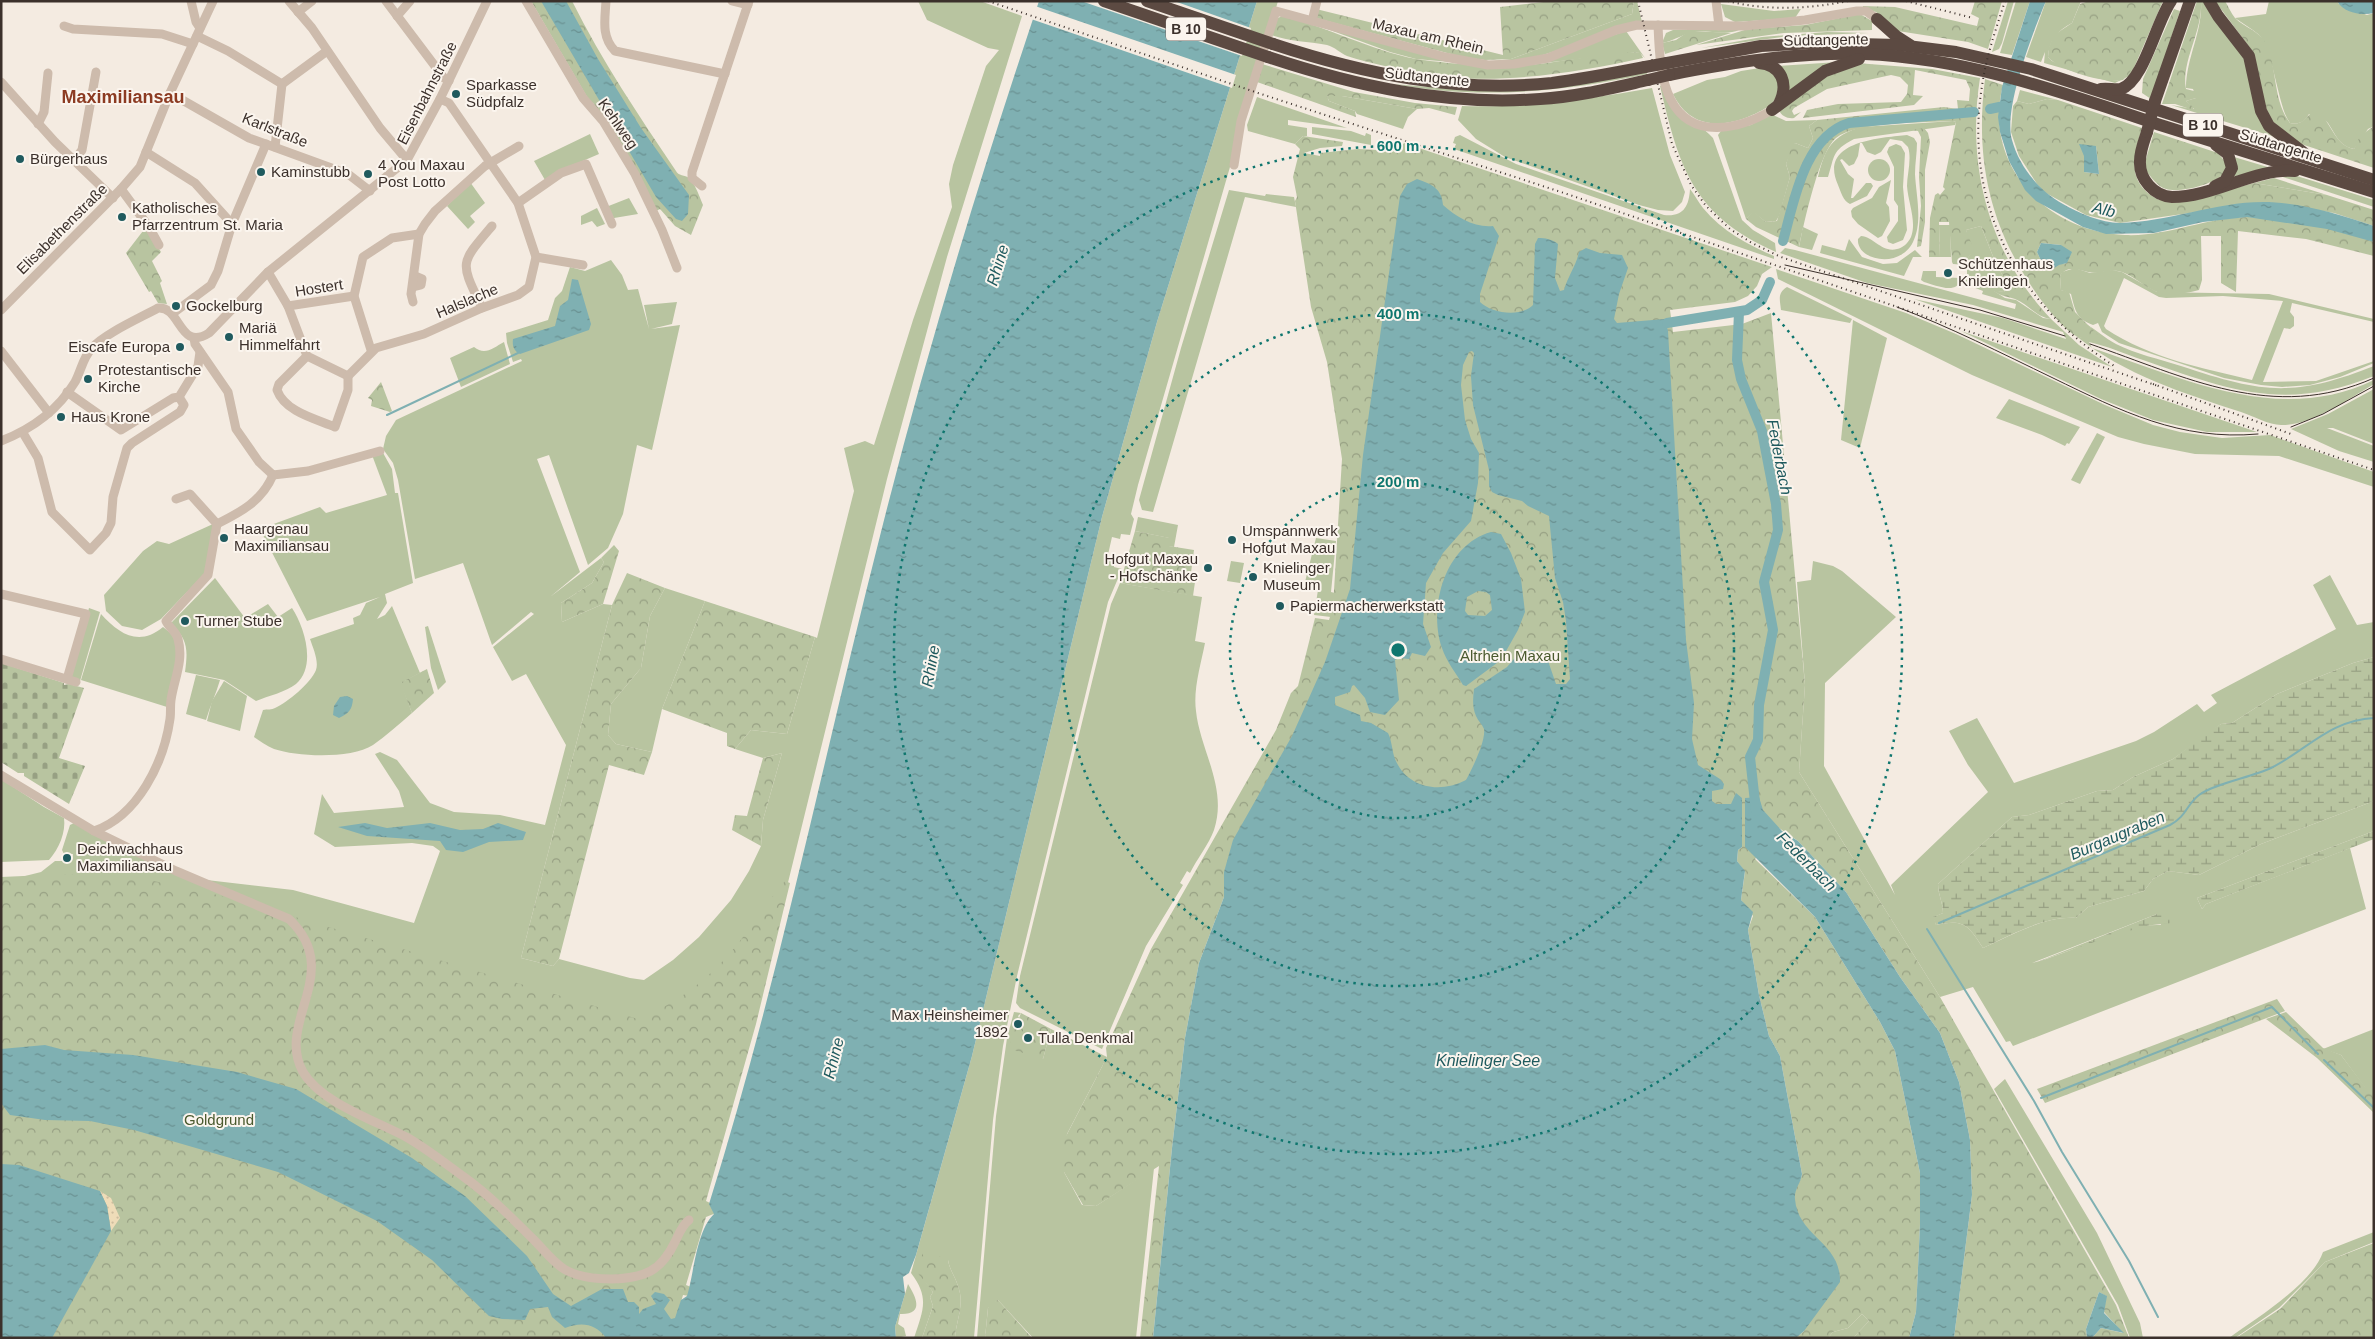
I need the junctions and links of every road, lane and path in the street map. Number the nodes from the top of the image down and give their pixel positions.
1 (191, 1) edge
2 (213, 1) edge
3 (289, 1) edge
4 (312, 1) edge
5 (386, 1) edge
6 (410, 1) edge
7 (487, 1) edge
8 (526, 1) edge
9 (606, 1) edge
10 (732, 1) edge
11 (1104, 1) edge
12 (1147, 1) edge
13 (1317, 1) edge
14 (1716, 1) edge
15 (2171, 1) edge
16 (2190, 1) edge
17 (2210, 1) edge
18 (749, 3) edge
19 (298, 12) junction
20 (397, 16) junction
21 (1878, 19) junction
22 (1312, 21) junction
23 (1658, 25) junction
24 (64, 26) dead end
25 (1719, 26) junction
26 (197, 36) junction
27 (1864, 42) junction
28 (1912, 46) junction
29 (327, 51) junction
30 (1887, 55) junction
31 (1743, 61) junction
32 (2001, 68) junction
33 (1668, 69) junction
34 (96, 72) dead end
35 (1646, 73) junction
36 (48, 74) dead end
37 (725, 74) junction
38 (2029, 75) junction
39 (449, 81) junction
40 (1, 82) edge
41 (282, 84) junction
42 (2090, 90) junction
43 (170, 93) junction
44 (440, 99) junction
45 (1775, 107) junction
46 (38, 124) junction
47 (2210, 141) junction
48 (270, 145) junction
49 (519, 146) dead end
50 (146, 152) junction
51 (407, 160) junction
52 (74, 161) junction
53 (490, 162) junction
54 (1234, 165) dead end
55 (2315, 167) junction
56 (2374, 180) edge
57 (702, 186) dead end
58 (121, 189) junction
59 (2204, 190) junction
60 (370, 191) junction
61 (2374, 192) edge
62 (112, 198) junction
63 (518, 203) junction
64 (232, 224) junction
65 (612, 224) dead end
66 (492, 226) dead end
67 (419, 234) junction
68 (159, 245) dead end
69 (536, 257) junction
70 (582, 265) dead end
71 (677, 268) dead end
72 (268, 272) junction
73 (354, 296) junction
74 (413, 302) dead end
75 (288, 306) junction
76 (482, 308) junction
77 (1, 310) edge
78 (172, 314) junction
79 (194, 338) junction
80 (371, 350) junction
81 (1, 351) edge
82 (200, 352) junction
83 (307, 356) junction
84 (4, 361) edge
85 (348, 376) junction
86 (67, 392) junction
87 (179, 397) junction
88 (50, 413) junction
89 (23, 432) junction
90 (1, 441) edge
91 (380, 451) dead end
92 (272, 475) junction
93 (176, 500) dead end
94 (217, 524) junction
95 (1, 594) edge
96 (1, 659) edge
97 (67, 679) junction
98 (76, 682) dead end
99 (1, 775) edge
100 (94, 831) junction
101 (689, 1220) dead end

1 - 26 street
2 - 26 street, Elisabethenstraße
3 - 19 street
4 - 19 street
5 - 20 street
6 - 20 street
7 - 39 street, Eisenbahnstraße
8 - 71 street, Kehlweg
9 - 37 street
10 - 18 street
11 - 35 highway, Südtangente / B 10, bridge
12 - 35 highway, Südtangente / B 10, bridge
13 - 22 street
14 - 25 street
15 - 42 highway
16 - 59 highway, bridge
17 - 55 highway
18 - 37 street
19 - 29 street
20 - 39 street
21 - 25 street, Maxau am Rhein
21 - 27 highway
21 - 28 highway
22 - 23 street, Maxau am Rhein
22 - 54 street, Maxau am Rhein
23 - 25 street, Maxau am Rhein
23 - 45 street
24 - 26 street
26 - 41 street
26 - 43 street, Elisabethenstraße
27 - 28 highway, Südtangente / B 10
27 - 33 highway, Südtangente / B 10
28 - 32 highway, Südtangente / B 10
29 - 41 street
29 - 51 street
30 - 31 highway, Südtangente / B 10
30 - 32 highway, Südtangente / B 10
30 - 45 highway
31 - 33 highway, Südtangente / B 10
31 - 45 highway
32 - 38 highway, Südtangente / B 10
33 - 35 highway, Südtangente / B 10, bridge
34 - 52 street
36 - 46 street
37 - 57 street
38 - 42 highway, Südtangente / B 10
38 - 47 highway, Südtangente / B 10
39 - 44 street, Eisenbahnstraße
40 - 46 street
41 - 48 street
42 - 55 highway, Südtangente / B 10
43 - 48 street, Karlstraße
43 - 50 street, Elisabethenstraße
44 - 51 street, Eisenbahnstraße
44 - 53 street
46 - 52 street
47 - 55 highway, Südtangente / B 10
47 - 59 highway
48 - 60 street, Karlstraße
48 - 64 street
49 - 53 street
50 - 58 street, Elisabethenstraße
50 - 64 street
51 - 60 street, Eisenbahnstraße
52 - 62 street
53 - 63 street
53 - 67 street
55 - 56 highway, Südtangente / B 10
55 - 59 highway
55 - 61 highway, Südtangente / B 10
58 - 62 street, Elisabethenstraße
58 - 68 street, Elisabethenstraße
60 - 72 street, Eisenbahnstraße
62 - 77 street, Elisabethenstraße
63 - 65 street
63 - 69 street
64 - 78 street
66 - 76 street
67 - 73 street
67 - 74 street
69 - 70 street
69 - 76 street, Halslache
72 - 75 street
72 - 79 street, Eisenbahnstraße
73 - 75 street, Hostert
73 - 80 street
75 - 83 street
76 - 80 street, Halslache
78 - 79 street
78 - 86 street
79 - 82 street
80 - 85 street
81 - 84 street
82 - 87 street
82 - 92 street
83 - 85 street
83 - 85 street
84 - 88 street
86 - 87 street
86 - 88 street
87 - 89 street
88 - 89 street
89 - 90 street
91 - 92 street
92 - 94 street
93 - 94 street
94 - 100 street
95 - 97 street
96 - 97 street
97 - 98 street
99 - 100 street
100 - 101 street

